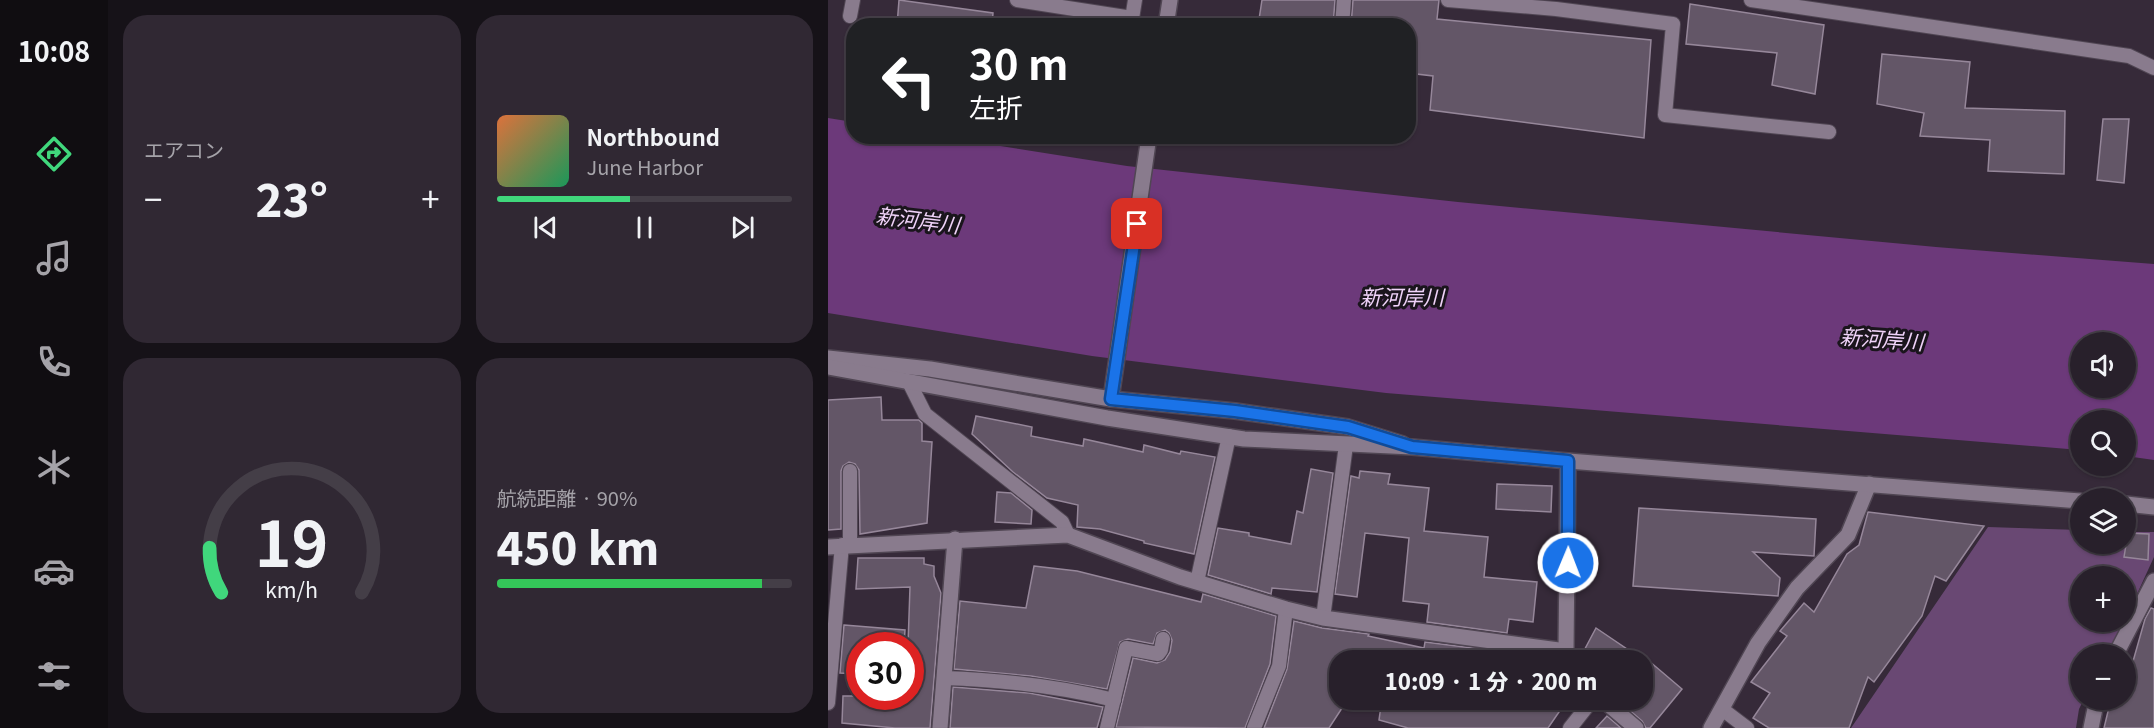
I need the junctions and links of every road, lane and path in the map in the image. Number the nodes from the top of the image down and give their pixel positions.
1 (853, 0) edge
2 (1017, 0) edge
3 (1135, 0) edge
4 (1170, 0) edge
5 (1344, 0) edge
6 (1448, 0) edge
7 (1751, 0) edge
8 (1557, 5) edge
9 (850, 16) dead end
10 (1111, 18) edge
11 (1133, 18) edge
12 (1167, 18) edge
13 (1343, 18) edge
14 (2154, 68) edge
15 (1829, 132) dead end
16 (1148, 144) edge
17 (828, 358) edge
18 (828, 367) edge
19 (909, 382) junction
20 (1111, 399) junction
21 (1229, 436) junction
22 (1346, 445) junction
23 (1412, 447) junction
24 (1568, 461) junction
25 (850, 471) dead end
26 (1869, 484) junction
27 (2070, 500) edge
28 (2136, 505) edge
29 (2154, 507) edge
30 (1068, 535) junction
31 (955, 539) junction
32 (840, 545) edge
33 (2154, 581) edge
34 (1197, 582) junction
35 (1286, 609) junction
36 (1323, 618) junction
37 (1163, 639) dead end
38 (2121, 644) edge
39 (1530, 650) edge
40 (1569, 650) edge
41 (945, 678) junction
42 (1113, 700) junction
43 (828, 703) edge
44 (1722, 709) junction
45 (1584, 710) edge
46 (1615, 710) edge
47 (2095, 710) edge
48 (940, 728) edge
49 (1107, 728) edge
50 (1254, 728) edge
51 (1570, 728) edge
52 (1636, 728) edge
53 (1711, 728) edge
54 (1747, 728) edge
55 (2091, 728) edge

1 - 9 lane
2 - 10 lane
3 - 11 lane
4 - 12 street
5 - 13 lane
6 - 8 lane
7 - 14 lane
8 - 15 lane
16 - 20 street
17 - 20 street
18 - 19 street
19 - 21 street
19 - 30 lane
20 - 23 street
21 - 22 street
21 - 34 lane
22 - 23 street
22 - 36 lane
23 - 24 street
24 - 26 street
24 - 40 street
25 - 32 lane
26 - 27 street
26 - 44 street
28 - 29 street
30 - 31 street
30 - 34 street
31 - 32 street
31 - 41 street
32 - 43 lane
33 - 38 street
34 - 35 street
35 - 36 street
35 - 50 lane
36 - 39 street
37 - 42 lane
41 - 42 lane
41 - 48 street
42 - 49 lane
44 - 53 street
44 - 54 lane
45 - 51 lane
46 - 52 street
47 - 55 street

